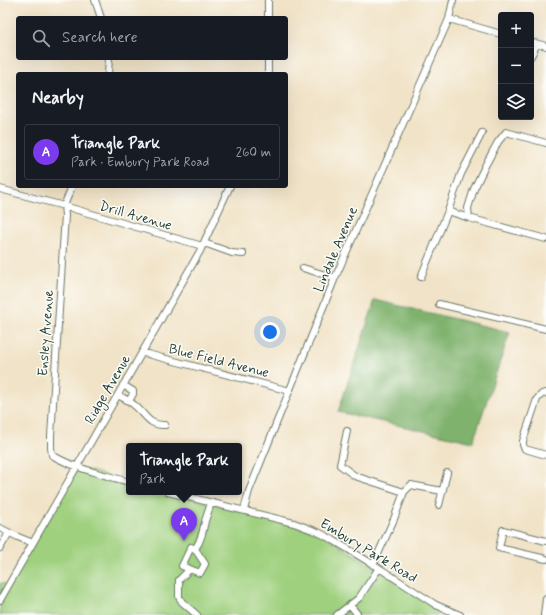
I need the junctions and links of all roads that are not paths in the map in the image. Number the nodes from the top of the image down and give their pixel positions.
1 (96, 0) edge
2 (268, 0) edge
3 (453, 0) edge
4 (100, 16) edge
5 (268, 16) edge
6 (448, 19) junction
7 (498, 33) edge
8 (534, 43) edge
9 (546, 46) edge
10 (109, 60) edge
11 (268, 60) edge
12 (108, 72) edge
13 (268, 72) edge
14 (482, 133) dead end
15 (546, 143) edge
16 (71, 188) edge
17 (229, 188) edge
18 (0, 189) edge
19 (64, 206) junction
20 (448, 211) junction
21 (470, 218) junction
22 (546, 239) edge
23 (203, 245) junction
24 (243, 254) dead end
25 (303, 268) dead end
26 (421, 277) dead end
27 (335, 278) junction
28 (440, 304) dead end
29 (546, 329) edge
30 (142, 352) junction
31 (123, 385) junction
32 (290, 391) junction
33 (546, 393) edge
34 (118, 395) junction
35 (129, 401) junction
36 (165, 425) dead end
37 (347, 431) dead end
38 (546, 455) edge
39 (77, 467) junction
40 (447, 473) dead end
41 (126, 481) edge
42 (442, 491) junction
43 (404, 492) junction
44 (181, 495) edge
45 (211, 502) junction
46 (439, 505) dead end
47 (244, 510) junction
48 (0, 528) edge
49 (9, 533) junction
50 (546, 541) edge
51 (33, 543) junction
52 (0, 548) edge
53 (194, 549) junction
54 (546, 559) edge
55 (372, 565) junction
56 (378, 568) junction
57 (190, 569) junction
58 (546, 599) edge
59 (0, 600) edge
60 (350, 605) junction
61 (197, 615) edge
62 (337, 615) edge
63 (358, 615) edge
64 (460, 615) edge
65 (545, 615) edge

1 - 4 street
2 - 5 street
3 - 6 street, Lindale Avenue
6 - 7 street
6 - 27 street, Lindale Avenue
8 - 9 street
10 - 12 street
11 - 13 street
14 - 20 street
15 - 21 street
16 - 19 street, Ensley Avenue
17 - 23 street, Ridge Avenue
18 - 19 street, Drill Avenue
19 - 23 street, Drill Avenue
19 - 39 street, Ensley Avenue
20 - 21 street
20 - 26 street
21 - 22 street
23 - 24 street, Drill Avenue
23 - 30 street, Ridge Avenue
25 - 27 street
27 - 32 street, Lindale Avenue
28 - 29 street
30 - 31 street, Ridge Avenue
30 - 32 street, Blue Field Avenue
31 - 34 street, Ridge Avenue
31 - 35 street
32 - 47 street, Lindale Avenue
33 - 38 street
34 - 35 street
34 - 39 street, Ridge Avenue
35 - 36 street
37 - 43 street
39 - 41 street
39 - 51 street, Ridge Avenue
40 - 42 street
42 - 43 street
42 - 46 street
43 - 55 street
44 - 45 street, Embury Park Road
45 - 47 street, Embury Park Road
45 - 53 street
47 - 55 street, Embury Park Road
48 - 49 street
49 - 51 street
49 - 52 street
50 - 54 street
51 - 59 street, Ridge Avenue
53 - 57 street
53 - 57 street
55 - 56 street, Embury Park Road
56 - 60 street
56 - 64 street, Embury Park Road
57 - 61 street
58 - 65 street
60 - 62 street
60 - 63 street

